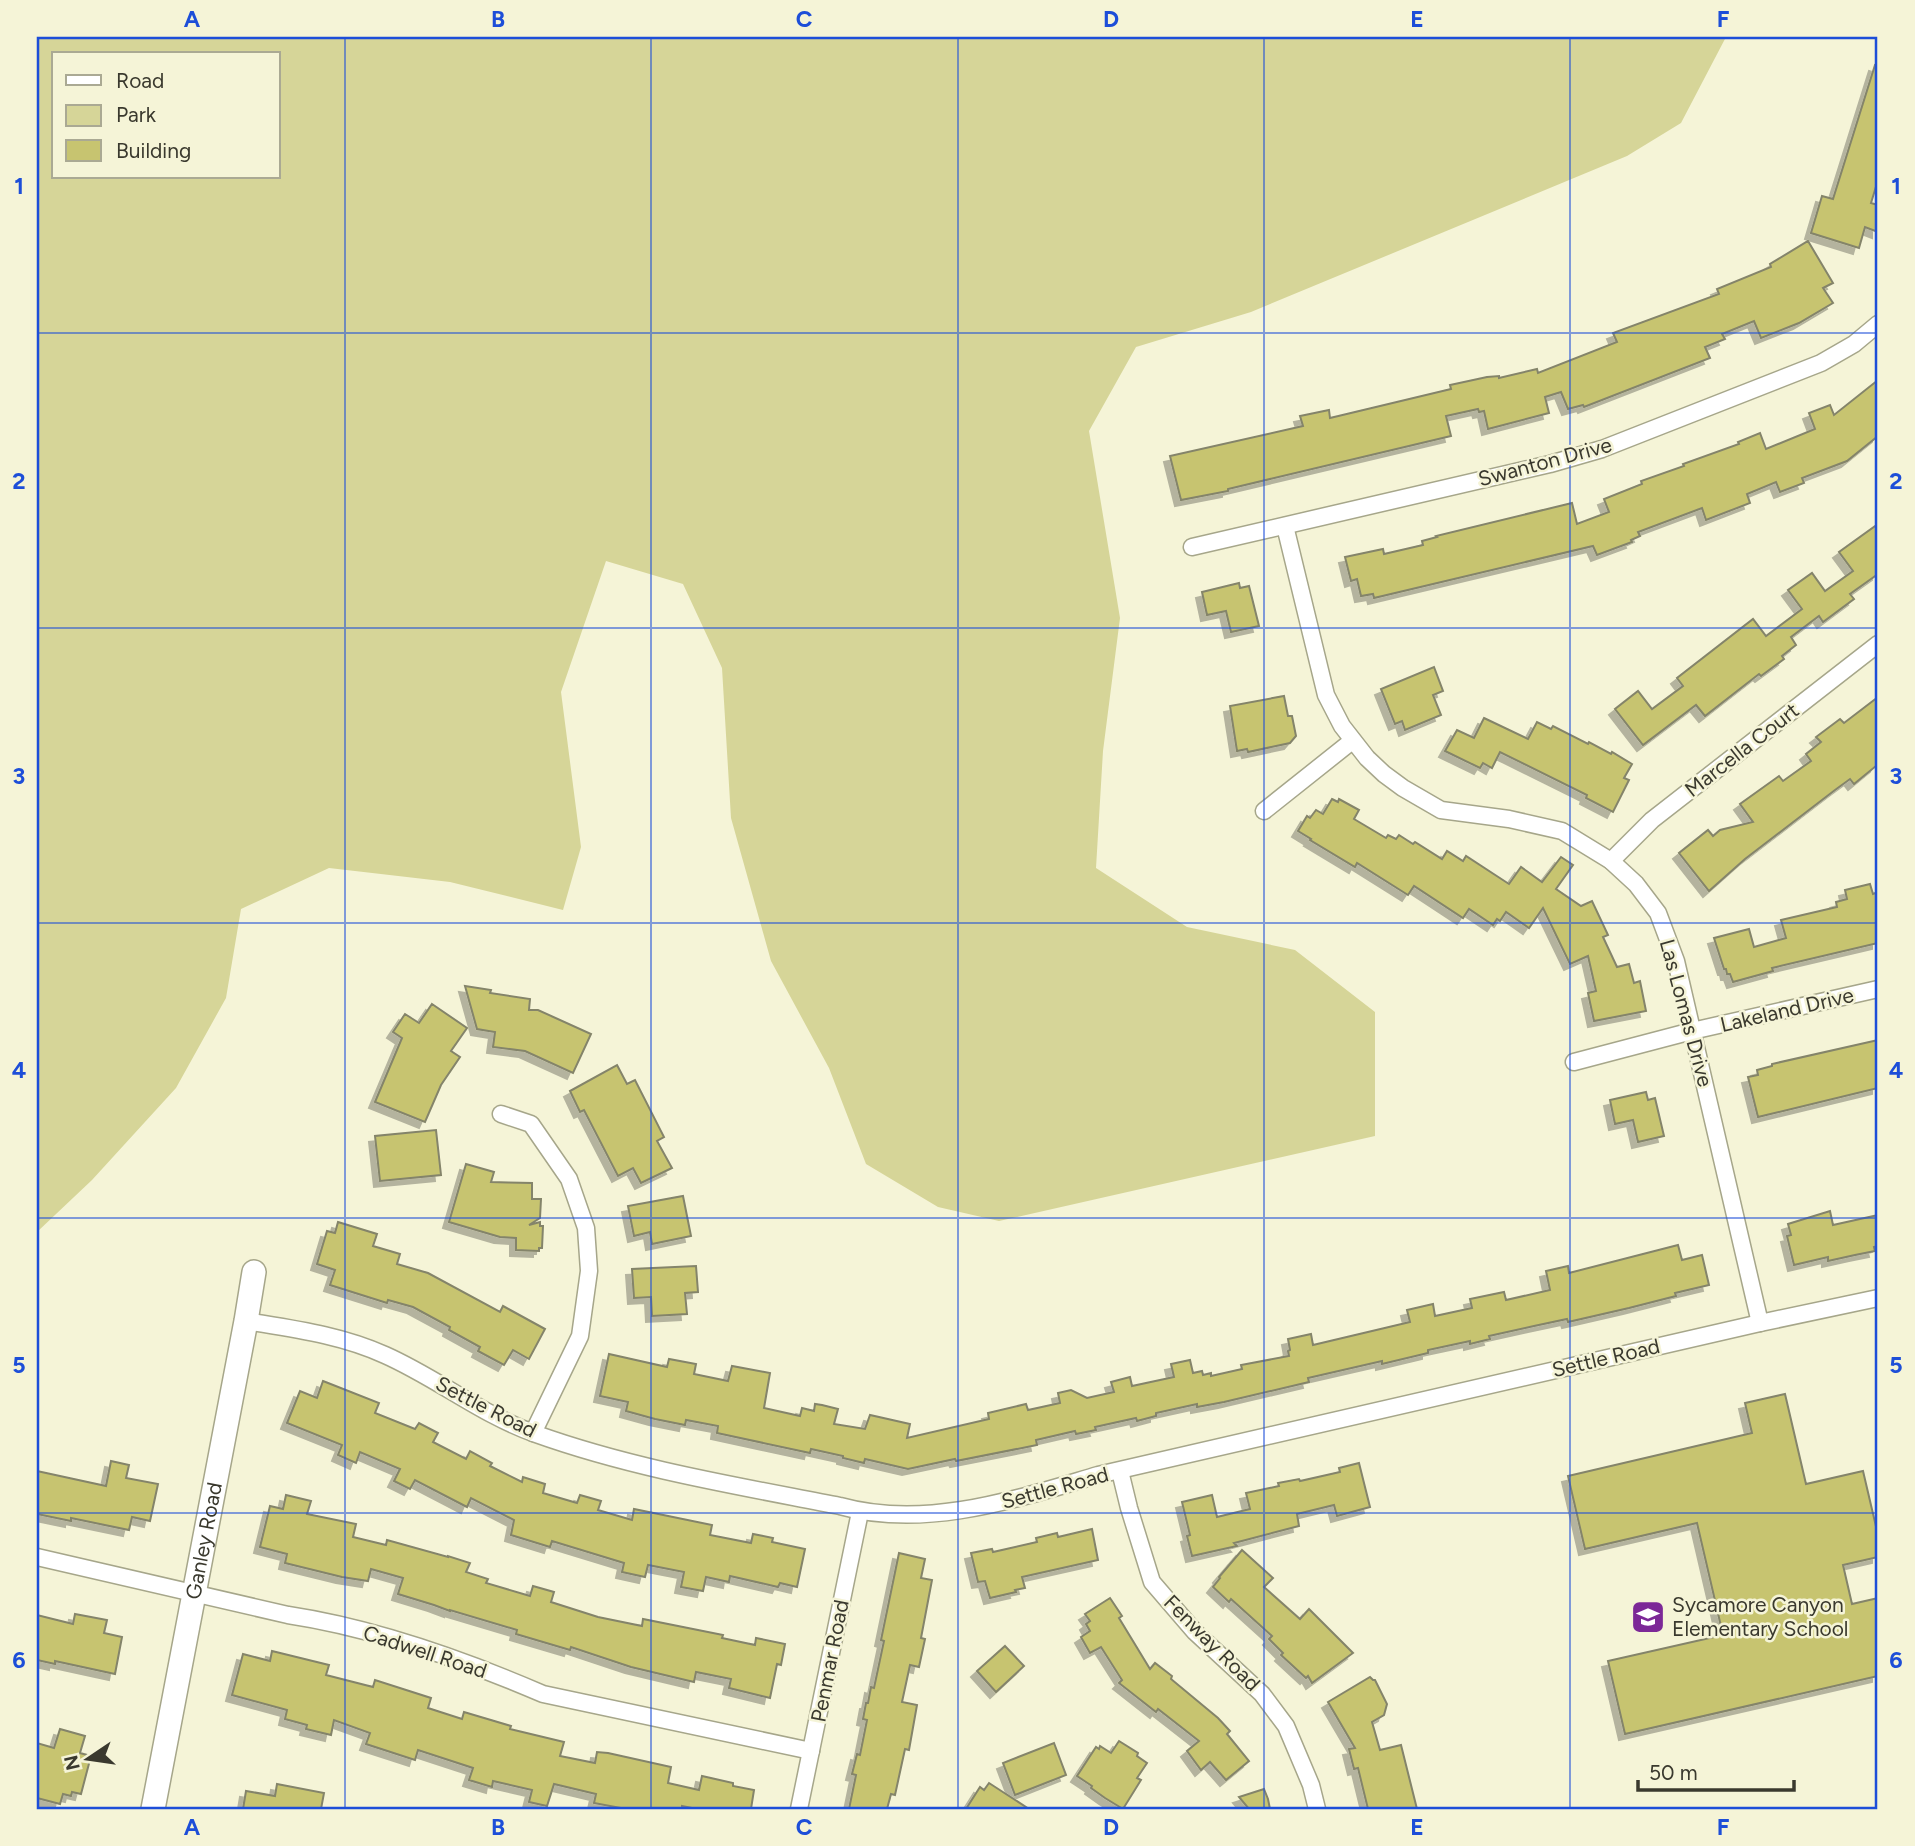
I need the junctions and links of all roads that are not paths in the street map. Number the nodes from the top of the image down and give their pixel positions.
1 (1878, 324) edge
2 (1285, 526) junction
3 (1192, 547) dead end
4 (1878, 644) edge
5 (1352, 741) junction
6 (1264, 811) dead end
7 (1611, 861) junction
8 (1878, 989) edge
9 (1692, 1031) junction
10 (1574, 1062) dead end
11 (501, 1114) dead end
12 (254, 1272) dead end
13 (1878, 1298) edge
14 (246, 1321) junction
15 (1760, 1322) junction
16 (533, 1433) junction
17 (1120, 1471) junction
18 (860, 1512) junction
19 (37, 1557) edge
20 (194, 1593) junction
21 (811, 1751) junction
22 (153, 1809) edge
23 (799, 1809) edge
24 (1317, 1809) edge

1 - 2 street, Swanton Drive
2 - 3 street, Swanton Drive
2 - 5 street, Las Lomas Drive
4 - 7 street, Marcella Court
5 - 6 street
5 - 7 street, Las Lomas Drive
7 - 9 street, Las Lomas Drive
8 - 9 street, Lakeland Drive
9 - 10 street, Lakeland Drive
9 - 15 street, Las Lomas Drive
11 - 16 street
12 - 14 street, Ganley Road
13 - 15 street, Settle Road
14 - 16 street, Settle Road
14 - 20 street, Ganley Road
15 - 17 street, Settle Road
16 - 18 street, Settle Road
17 - 18 street, Settle Road
17 - 24 street, Fenway Road
18 - 21 street, Penmar Road
19 - 20 street, Cadwell Road
20 - 21 street, Cadwell Road
20 - 22 street, Ganley Road
21 - 23 street, Penmar Road

